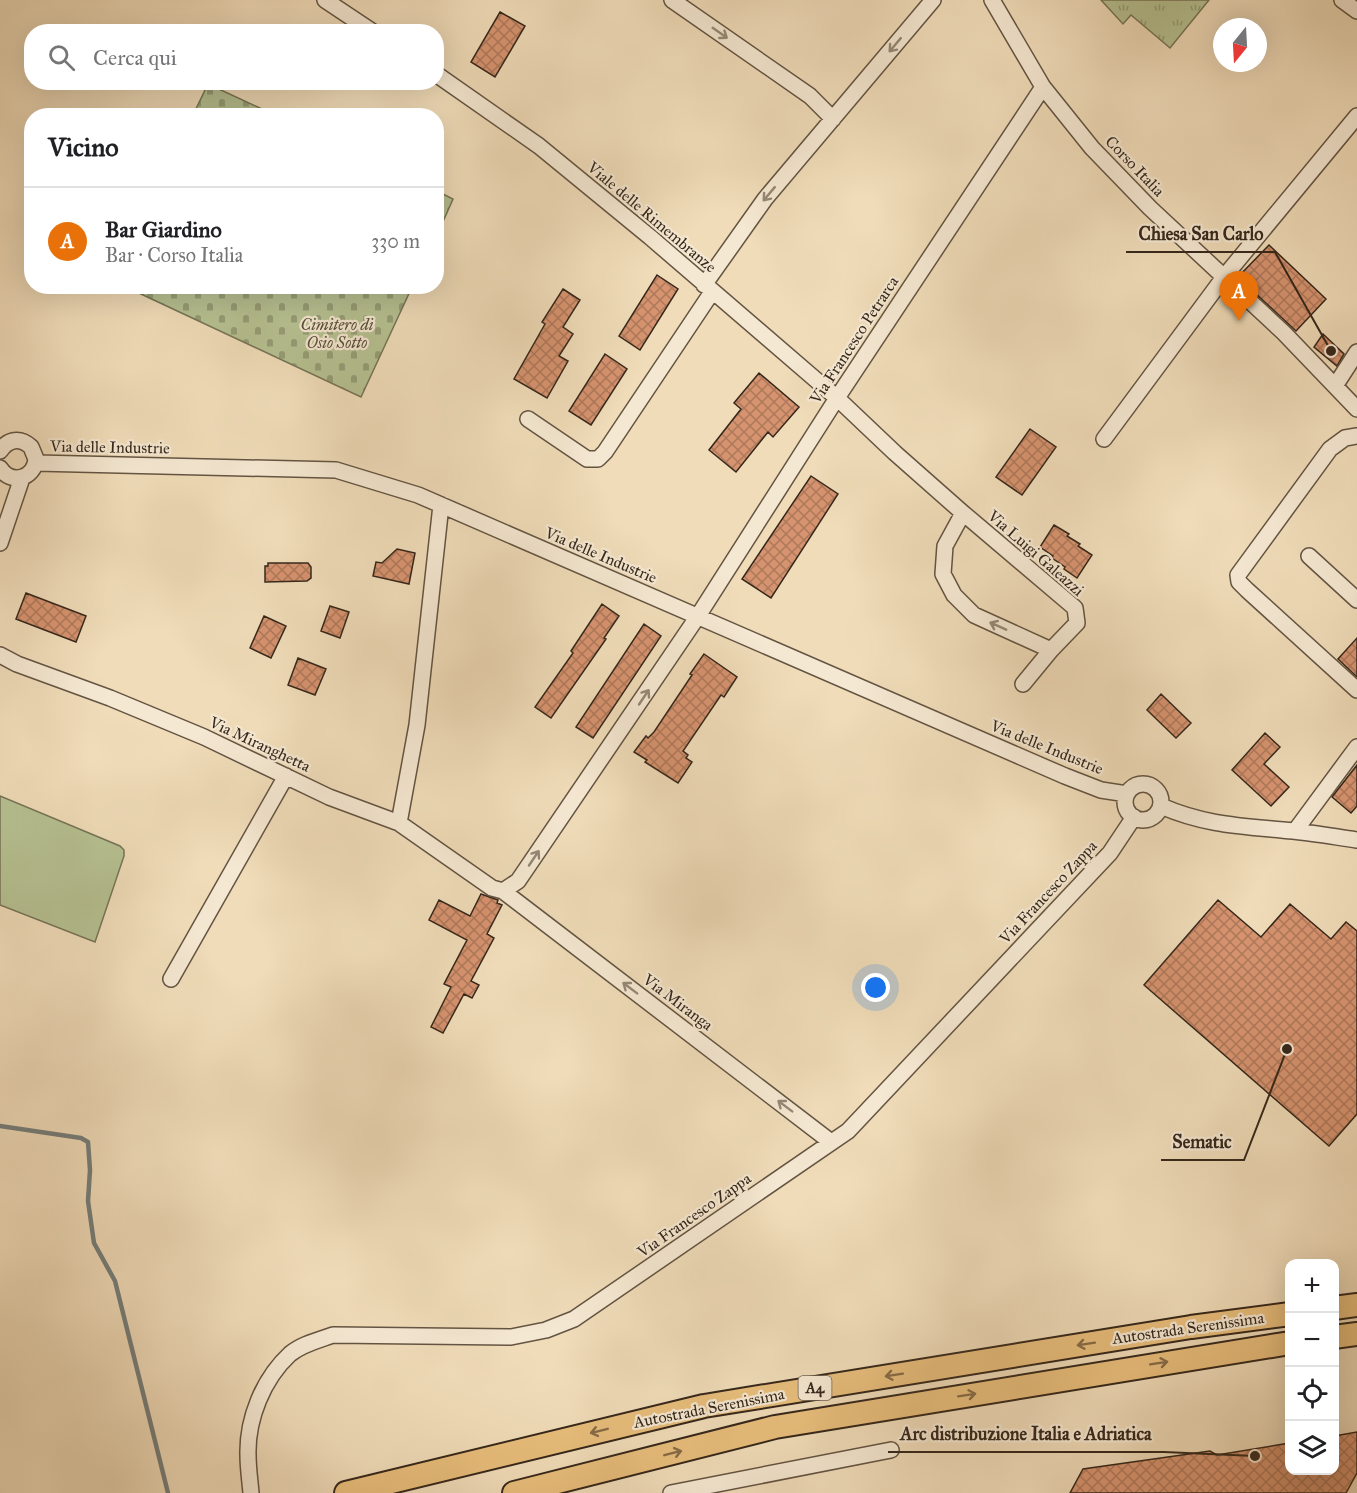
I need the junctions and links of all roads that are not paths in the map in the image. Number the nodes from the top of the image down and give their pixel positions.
1 (325, 0) edge
2 (672, 0) edge
3 (933, 0) edge
4 (992, 0) edge
5 (1342, 0) edge
6 (1357, 11) edge
7 (361, 24) edge
8 (444, 80) edge
9 (1043, 87) junction
10 (1357, 116) edge
11 (833, 119) junction
12 (1224, 277) junction
13 (708, 288) junction
14 (1357, 352) edge
15 (1335, 386) junction
16 (837, 398) junction
17 (1357, 409) edge
18 (528, 419) dead end
19 (1357, 436) edge
20 (1104, 439) dead end
21 (0, 451) edge
22 (36, 463) junction
23 (0, 468) edge
24 (22, 478) junction
25 (441, 505) junction
26 (963, 513) junction
27 (0, 543) edge
28 (1309, 556) dead end
29 (1357, 600) edge
30 (698, 615) junction
31 (1051, 650) junction
32 (0, 655) edge
33 (1023, 684) dead end
34 (1357, 690) edge
35 (1357, 747) edge
36 (285, 776) junction
37 (1127, 794) junction
38 (1161, 806) junction
39 (1134, 817) junction
40 (399, 823) junction
41 (1295, 831) junction
42 (1357, 840) edge
43 (497, 890) junction
44 (171, 979) dead end
45 (831, 1142) junction
46 (1357, 1305) edge
47 (1339, 1307) edge
48 (1285, 1315) edge
49 (1357, 1334) edge
50 (1339, 1336) edge
51 (1285, 1344) edge
52 (891, 1450) dead end
53 (251, 1491) edge
54 (346, 1493) edge
55 (514, 1493) edge
56 (671, 1493) edge

1 - 7 street
2 -> 11 street
3 -> 11 street
4 - 9 street, Corso Italia
5 - 6 street
8 - 13 street, Viale delle Rimembranze
9 - 12 street, Corso Italia
9 - 16 street, Via Francesco Petrarca
10 - 12 street
11 -> 13 street
12 - 15 street, Corso Italia
12 - 20 street
13 - 16 street, Viale delle Rimembranze
13 - 18 street
14 - 15 street
15 - 17 street, Corso Italia
16 - 26 street, Via Luigi Galeazzi
16 - 30 street, Via Francesco Petrarca
19 - 34 street
21 - 22 street, Via delle Industrie
22 - 24 street, Via delle Industrie
22 - 25 street, Via delle Industrie
23 - 24 street
24 - 27 street
25 - 30 street, Via delle Industrie
25 - 40 street
26 - 31 street, Via Luigi Galeazzi
31 -> 26 street, Via Luigi Galeazzi
28 - 29 street
30 - 37 street, Via delle Industrie
43 -> 30 street
31 - 33 street, Via Luigi Galeazzi
32 - 36 street, Via Miranghetta
35 - 41 street
36 - 40 street, Via Miranghetta
36 - 44 street
37 - 38 street, Via delle Industrie
37 - 39 street
38 - 39 street
38 - 41 street
39 - 45 street, Via Francesco Zappa
40 - 43 street, Via Miranghetta
41 - 42 street
45 -> 43 street, Via Miranga
45 - 53 street, Via Francesco Zappa
46 - 47 highway
48 -> 54 highway, Autostrada Serenissima / A4
49 - 50 highway
55 -> 51 highway, Autostrada Serenissima / A4
52 - 56 street

